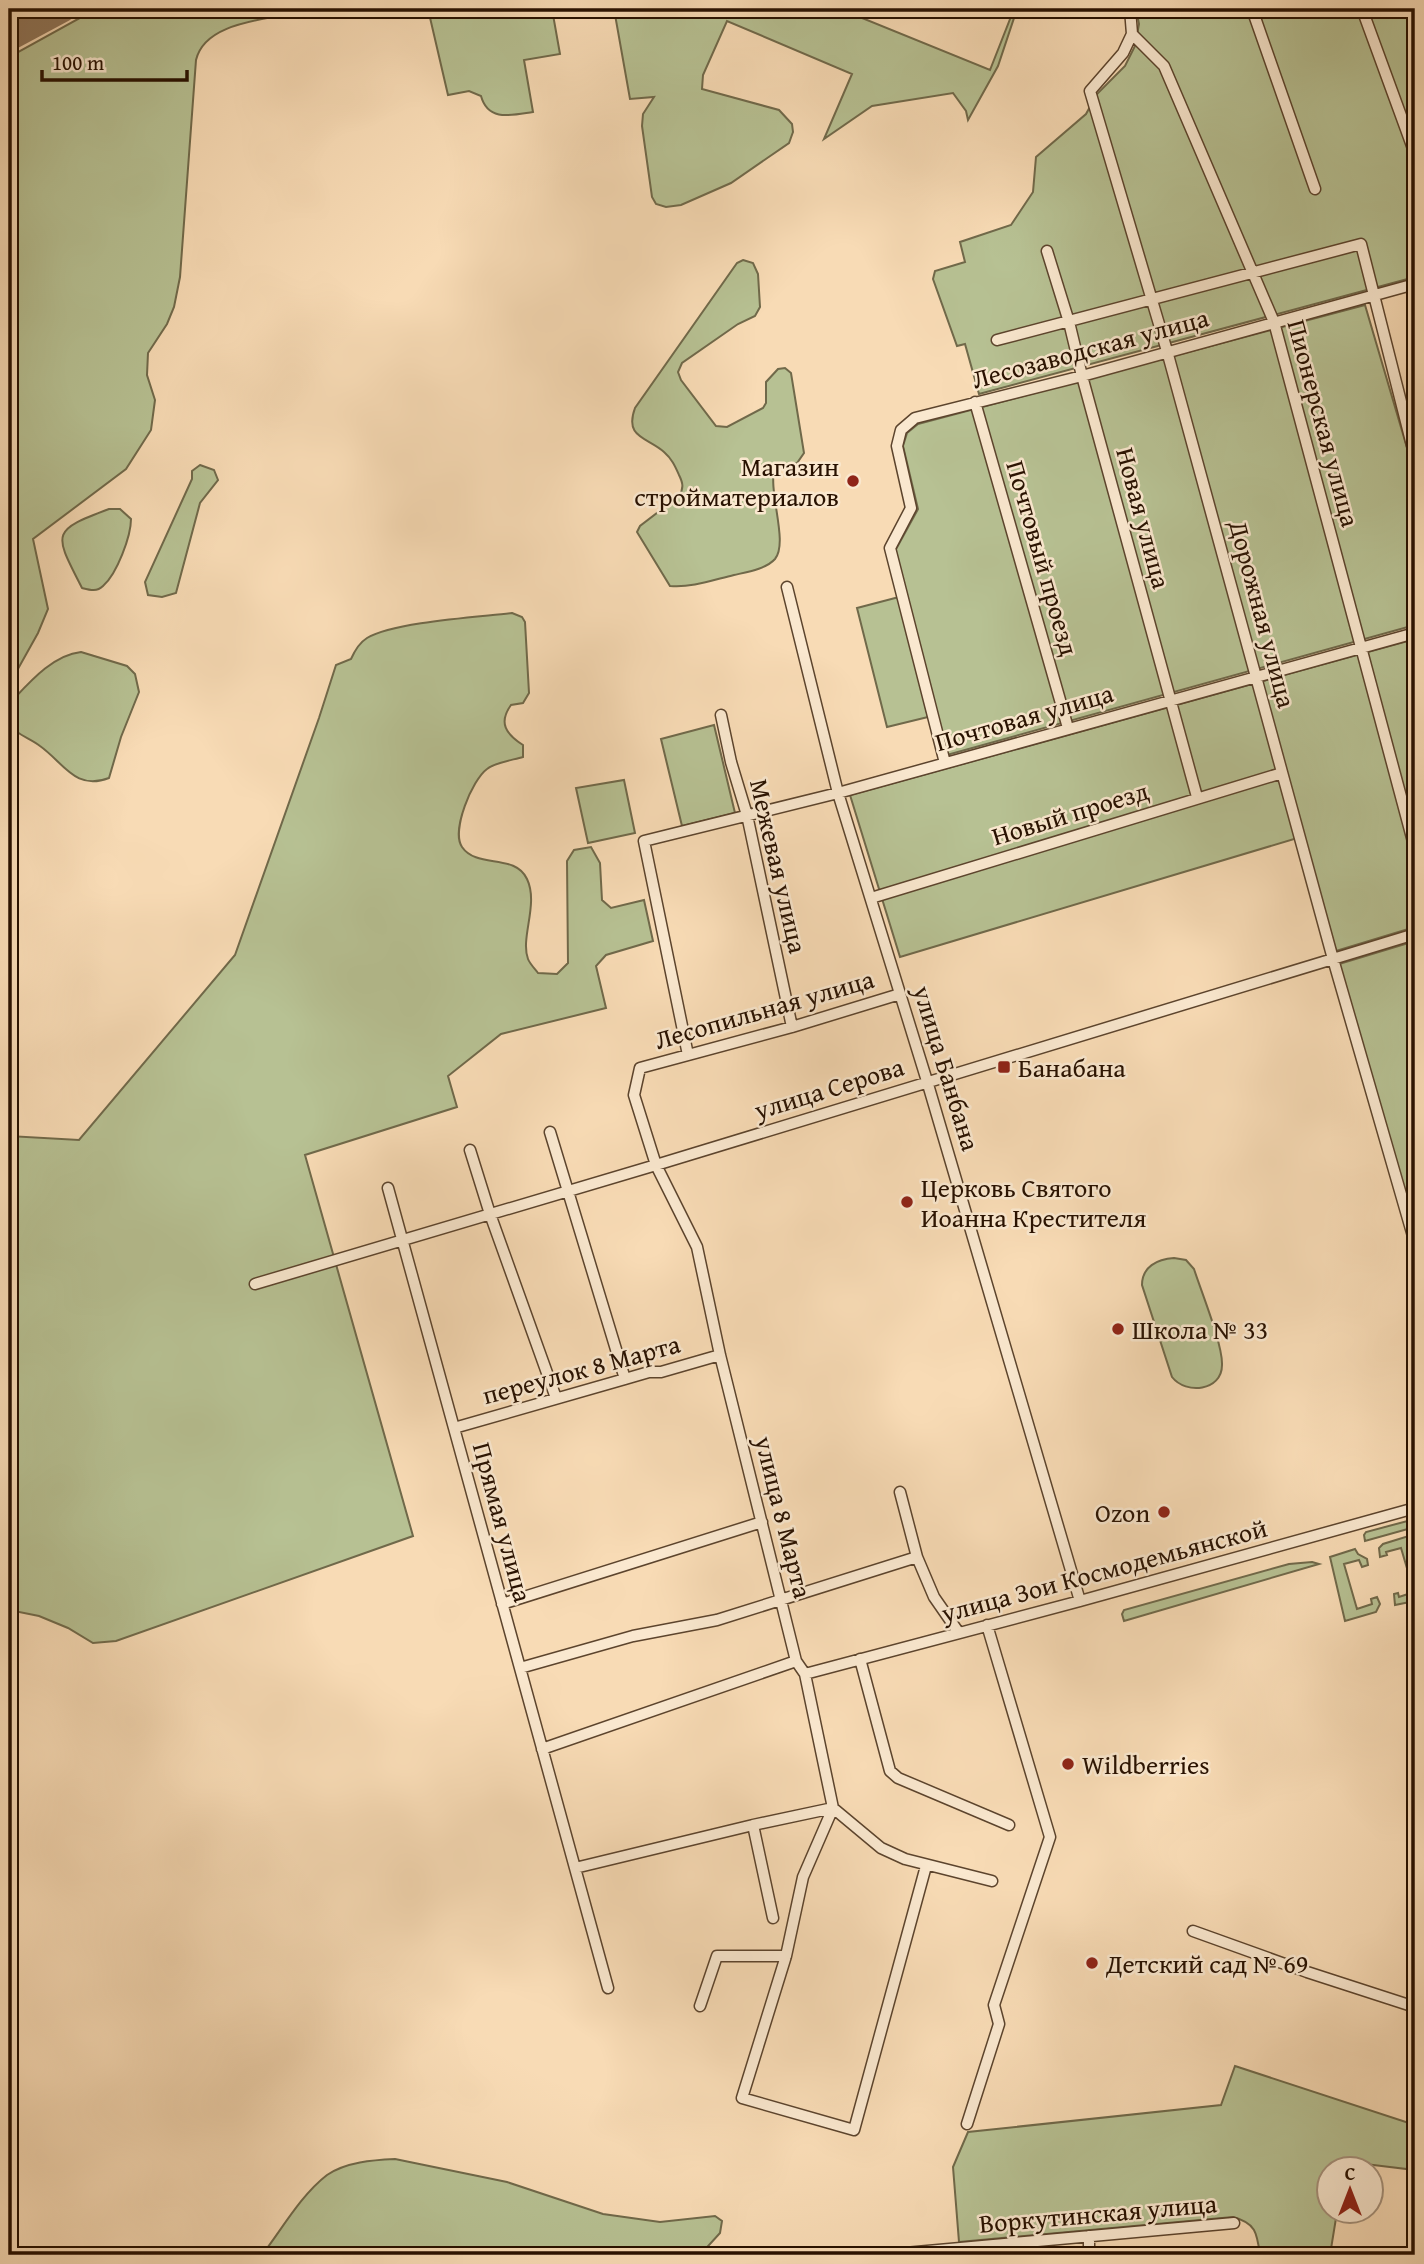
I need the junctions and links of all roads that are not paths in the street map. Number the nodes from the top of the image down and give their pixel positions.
1 (1130, 9) edge
2 (1252, 9) edge
3 (1362, 9) edge
4 (1132, 34) junction
5 (1415, 154) edge
6 (1315, 189) dead end
7 (1047, 251) dead end
8 (1252, 271) junction
9 (1415, 284) edge
10 (1374, 297) junction
11 (1150, 299) junction
12 (1069, 323) junction
13 (1274, 323) junction
14 (997, 340) dead end
15 (1167, 351) junction
16 (1082, 376) junction
17 (975, 402) junction
18 (1415, 457) edge
19 (787, 587) dead end
20 (1415, 632) edge
21 (1362, 647) junction
22 (1256, 677) junction
23 (1169, 699) junction
24 (721, 715) dead end
25 (1068, 728) junction
26 (945, 763) junction
27 (1282, 773) junction
28 (838, 793) junction
29 (1197, 797) junction
30 (747, 815) junction
31 (1415, 849) edge
32 (871, 898) junction
33 (1415, 934) edge
34 (1333, 959) junction
35 (901, 994) junction
36 (792, 1027) junction
37 (688, 1055) junction
38 (640, 1068) joint
39 (928, 1082) junction
40 (550, 1132) dead end
41 (470, 1150) dead end
42 (656, 1165) junction
43 (388, 1188) dead end
44 (568, 1190) junction
45 (490, 1214) junction
46 (402, 1240) junction
47 (1415, 1242) edge
48 (255, 1284) dead end
49 (720, 1355) junction
50 (625, 1379) junction
51 (556, 1398) junction
52 (454, 1428) junction
53 (900, 1492) dead end
54 (1415, 1508) edge
55 (762, 1522) junction
56 (917, 1557) junction
57 (781, 1600) junction
58 (1080, 1601) junction
59 (502, 1604) junction
60 (988, 1625) junction
61 (959, 1633) junction
62 (860, 1659) junction
63 (796, 1661) junction
64 (520, 1668) junction
65 (805, 1674) junction
66 (542, 1749) junction
67 (833, 1808) junction
68 (753, 1825) junction
69 (1009, 1825) dead end
70 (926, 1866) junction
71 (575, 1868) junction
72 (992, 1881) dead end
73 (774, 1918) dead end
74 (1193, 1931) dead end
75 (786, 1956) junction
76 (608, 1988) dead end
77 (700, 2007) dead end
78 (1415, 2007) edge
79 (967, 2124) dead end
80 (1234, 2223) dead end
81 (1089, 2236) junction
82 (883, 2255) edge
83 (1089, 2255) edge

1 - 4 street
2 - 6 street
3 - 5 street
4 - 8 street, Пионерская улица
4 - 11 street, Дорожная улица
7 - 12 street, Новая улица
8 - 10 street
8 - 11 street
8 - 13 street, Пионерская улица
9 - 10 street, Лесозаводская улица
10 - 13 street, Лесозаводская улица
10 - 18 street
11 - 12 street
11 - 15 street, Дорожная улица
12 - 14 street
12 - 16 street, Новая улица
13 - 15 street, Лесозаводская улица
13 - 21 street, Пионерская улица
15 - 16 street, Лесозаводская улица
15 - 22 street, Дорожная улица
16 - 17 street, Лесозаводская улица
16 - 23 street, Новая улица
17 - 25 street, Почтовый проезд
17 - 26 street, Лесозаводская улица
19 - 28 street, улица Банбана
20 - 21 street, Почтовая улица
21 - 22 street, Почтовая улица
21 - 31 street, Пионерская улица
22 - 23 street, Почтовая улица
22 - 27 street, Дорожная улица
23 - 25 street, Почтовая улица
23 - 29 street, Новая улица
24 - 30 street, Межевая улица
25 - 26 street, Почтовая улица
26 - 28 street, Почтовая улица
27 - 29 street, Новый проезд
27 - 34 street, Дорожная улица
28 - 30 street, Почтовая улица
28 - 32 street, улица Банбана
29 - 32 street, Новый проезд
30 - 36 street, Межевая улица
30 - 37 street, Почтовая улица
32 - 35 street, улица Банбана
33 - 34 street, улица Серова
34 - 39 street, улица Серова
34 - 47 street, Дорожная улица
35 - 36 street, Лесопильная улица
35 - 39 street, улица Банбана
36 - 37 street, Лесопильная улица
37 - 38 street, Лесопильная улица
38 - 42 street, улица 8 Марта
39 - 42 street, улица Серова
39 - 58 street, улица Банбана
40 - 44 street
41 - 45 street
42 - 44 street, улица Серова
42 - 49 street, улица 8 Марта
43 - 46 street, Прямая улица
44 - 45 street, улица Серова
44 - 50 street
45 - 46 street, улица Серова
45 - 51 street
46 - 48 street, улица Серова
46 - 52 street, Прямая улица
49 - 50 street, переулок 8 Марта
49 - 55 street, улица 8 Марта
50 - 51 street, переулок 8 Марта
51 - 52 street, переулок 8 Марта
52 - 59 street, Прямая улица
53 - 56 street
54 - 58 street, улица Зои Космодемьянской
55 - 57 street, улица 8 Марта
55 - 59 street
56 - 57 street
56 - 61 street
57 - 63 street, улица 8 Марта
57 - 64 street
58 - 60 street, улица Зои Космодемьянской
59 - 64 street, Прямая улица
60 - 61 street, улица Зои Космодемьянской
60 - 79 street
61 - 62 street, улица Зои Космодемьянской
62 - 65 street, улица Зои Космодемьянской
62 - 69 street
63 - 65 street, улица 8 Марта
63 - 66 street
64 - 66 street, Прямая улица
65 - 67 street, улица 8 Марта
66 - 71 street, Прямая улица
67 - 68 street
67 - 70 street
67 - 75 street
68 - 71 street
68 - 73 street
70 - 72 street
70 - 75 street
71 - 76 street, Прямая улица
74 - 78 street
75 - 77 street
80 - 81 street, Воркутинская улица
81 - 82 street, Воркутинская улица
81 - 83 street

